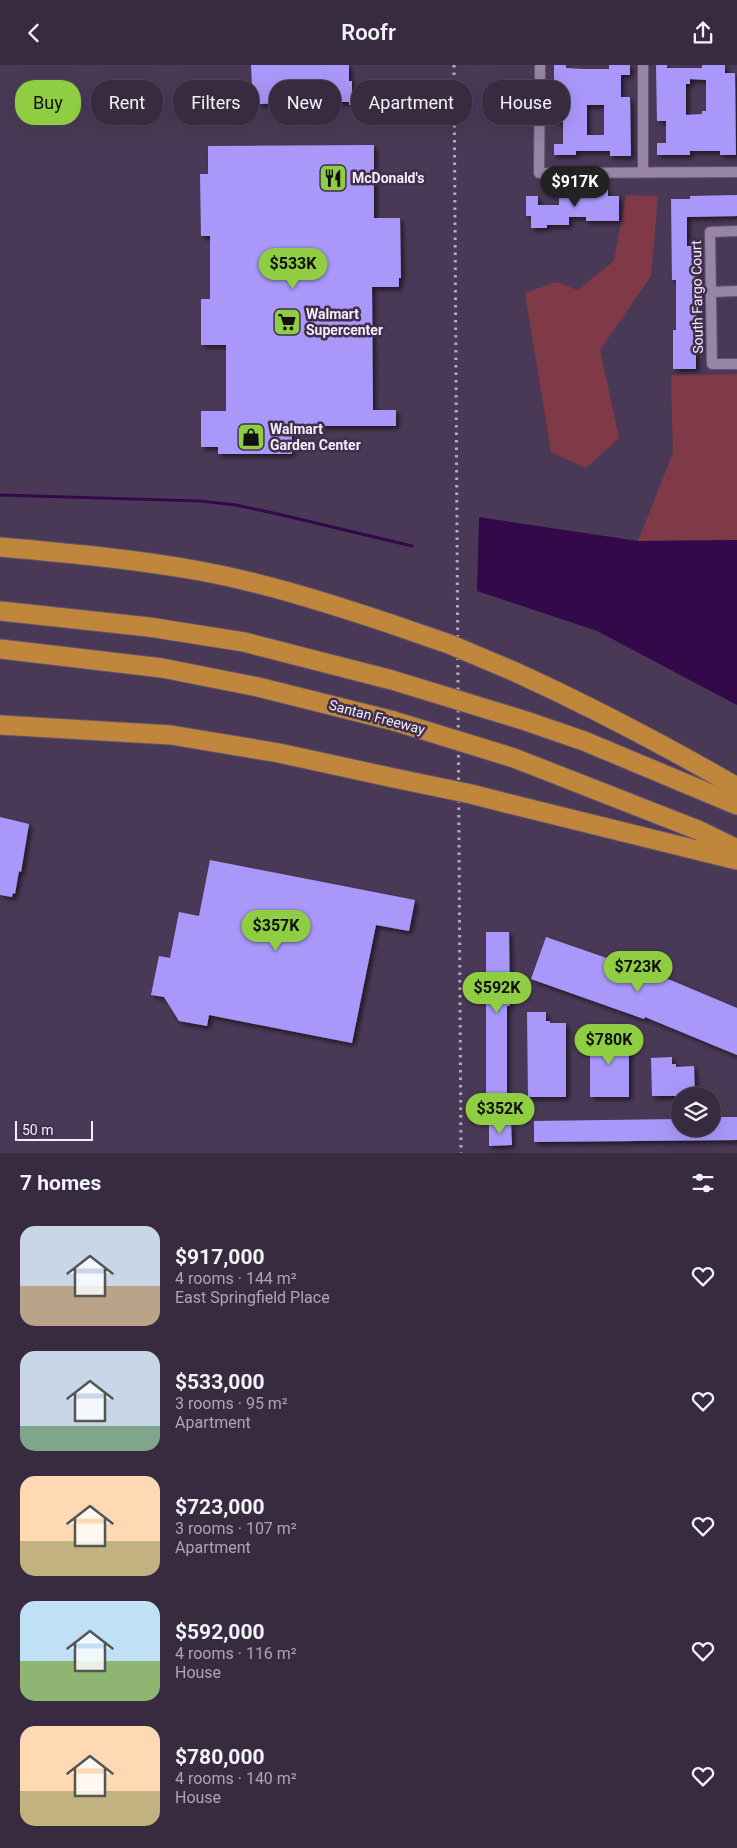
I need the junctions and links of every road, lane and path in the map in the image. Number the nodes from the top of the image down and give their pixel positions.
1 (540, 65) edge
2 (643, 65) edge
3 (643, 172) junction
4 (737, 172) edge
5 (737, 231) edge
6 (711, 291) junction
7 (737, 291) edge
8 (737, 364) edge
9 (0, 547) edge
10 (0, 611) edge
11 (0, 649) edge
12 (0, 725) edge
13 (737, 787) edge
14 (737, 805) edge
15 (737, 849) edge
16 (737, 860) edge

1 - 3 street
2 - 3 street
3 - 4 street
5 - 6 street, South Fargo Court
6 - 7 street
6 - 8 street, South Fargo Court
9 - 13 highway, bridge
10 - 14 highway, bridge
11 - 15 highway, Santan Freeway, bridge
12 - 16 highway, bridge

